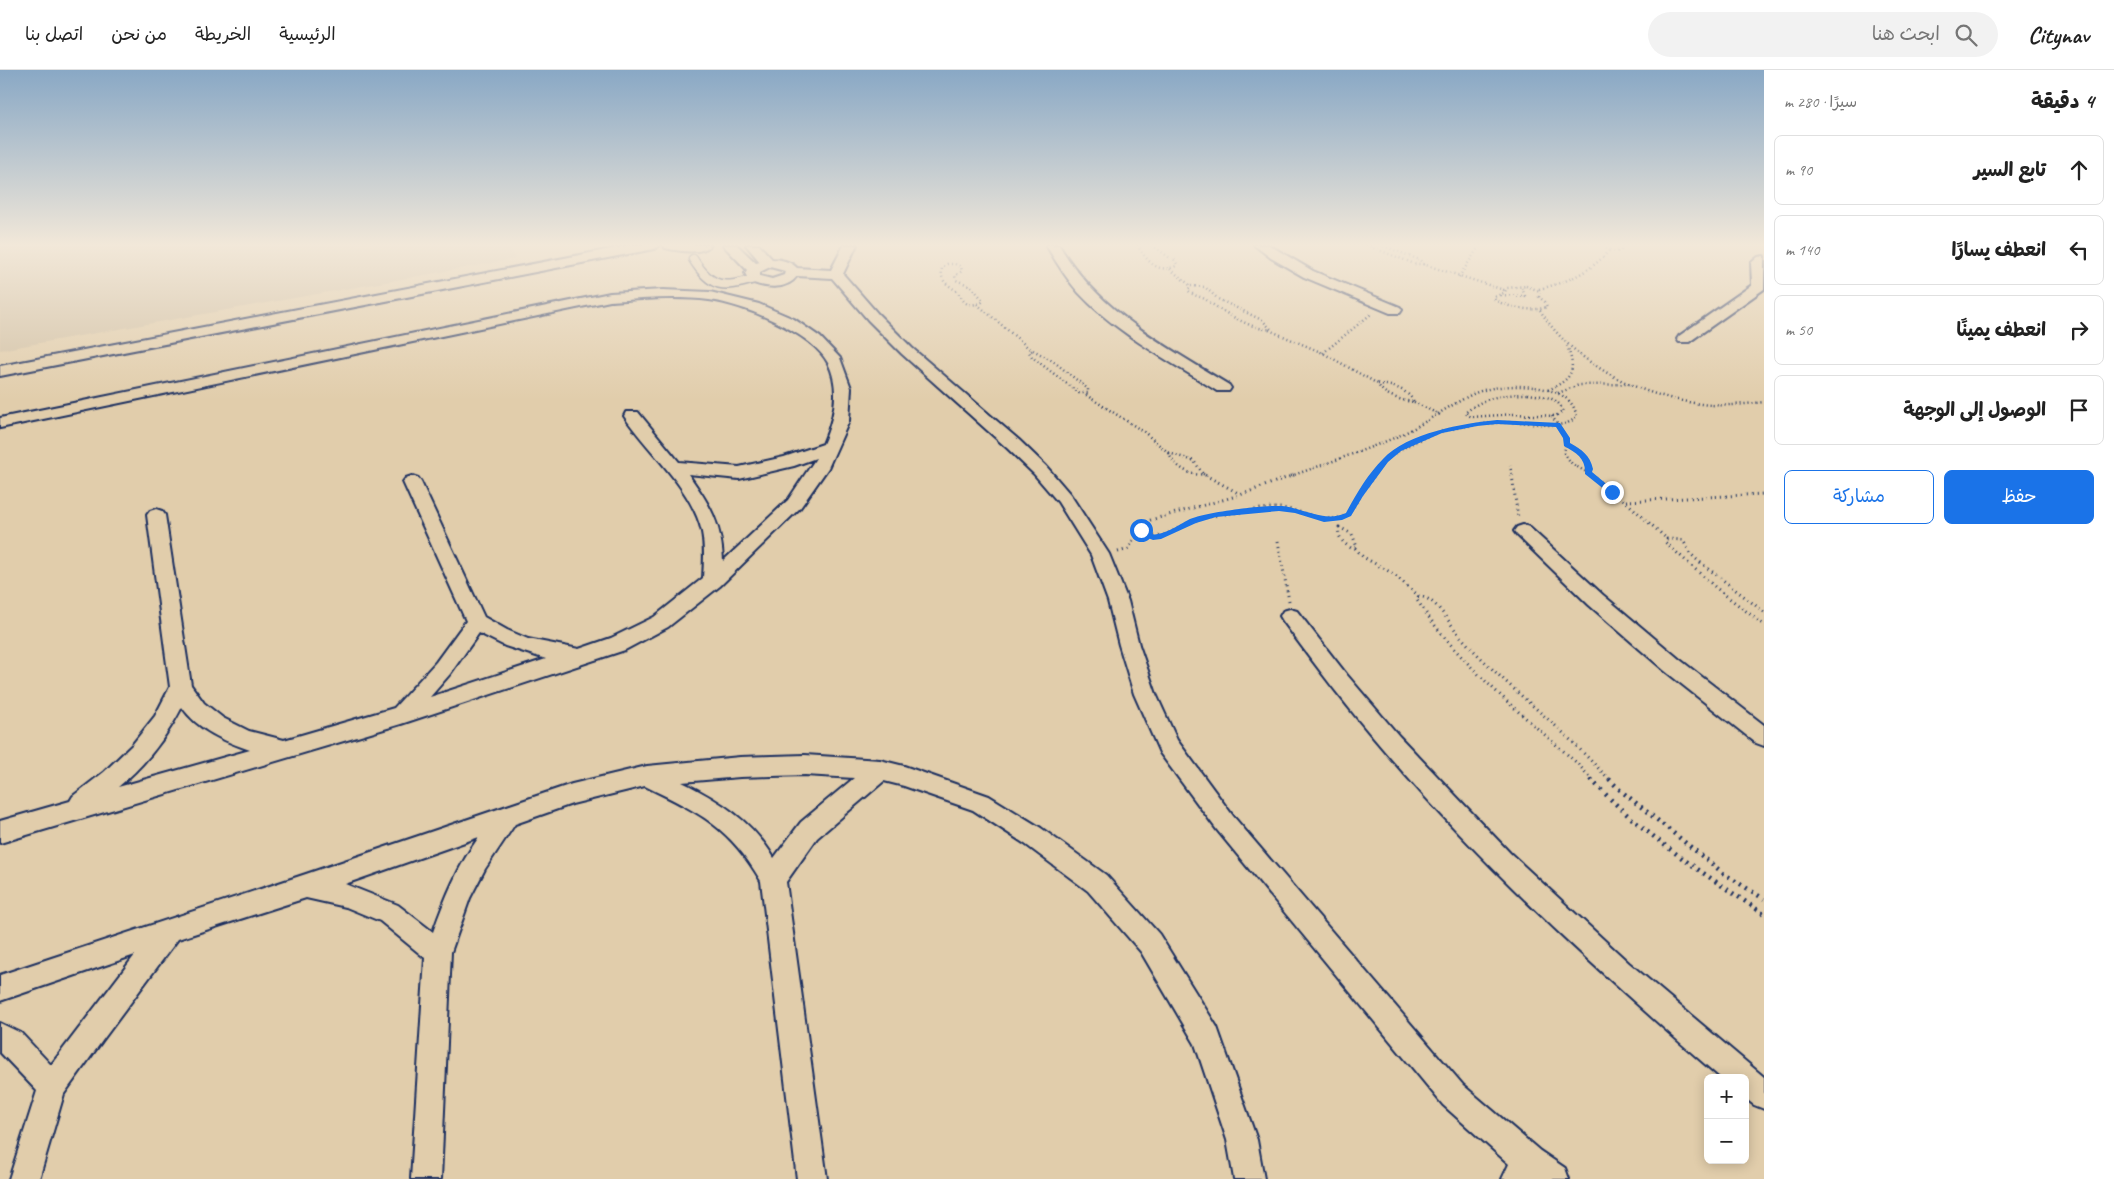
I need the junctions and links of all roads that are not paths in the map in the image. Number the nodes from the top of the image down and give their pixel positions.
1 (387, 297) edge
2 (614, 297) edge
3 (713, 297) edge
4 (737, 297) edge
5 (856, 297) edge
6 (1091, 297) edge
7 (1363, 297) edge
8 (1743, 297) edge
9 (732, 302) junction
10 (1389, 307) road end
11 (1684, 340) dead end
12 (0, 372) edge
13 (1222, 388) dead end
14 (632, 416) dead end
15 (0, 423) edge
16 (830, 447) junction
17 (674, 467) junction
18 (412, 482) dead end
19 (156, 515) dead end
20 (1524, 533) road end
21 (713, 581) junction
22 (1292, 619) road end
23 (476, 622) junction
24 (583, 656) junction
25 (181, 687) junction
26 (401, 715) junction
27 (1764, 736) edge
28 (284, 749) junction
29 (880, 770) junction
30 (647, 776) junction
31 (68, 812) junction
32 (507, 816) junction
33 (0, 832) edge
34 (773, 879) junction
35 (306, 886) junction
36 (170, 930) junction
37 (438, 952) junction
38 (0, 988) edge
39 (0, 1038) edge
40 (1738, 1074) edge
41 (1749, 1083) edge
42 (52, 1087) junction
43 (1764, 1095) edge
44 (1523, 1171) edge
45 (24, 1179) edge
46 (426, 1179) edge
47 (812, 1179) edge
48 (1248, 1179) edge
49 (1554, 1179) edge

1 - 12 street
2 - 15 street
3 - 9 street
4 - 9 street
5 - 44 street
6 - 13 street
7 - 10 street
8 - 11 street
9 - 16 street
14 - 17 street
16 - 17 street
16 - 21 street
17 - 21 street
18 - 23 street
19 - 25 street
20 - 27 street
21 - 24 street
22 - 40 street
23 - 24 street
23 - 26 street
24 - 26 street
25 - 28 street
25 - 31 street
26 - 28 street
28 - 31 street
29 - 30 street
29 - 34 street
29 - 48 street
30 - 32 street
30 - 34 street
31 - 33 street
32 - 35 street
32 - 37 street
34 - 47 street
35 - 36 street
35 - 37 street
36 - 38 street
36 - 42 street
37 - 46 street
39 - 42 street
41 - 43 street
42 - 45 street
44 - 49 street

